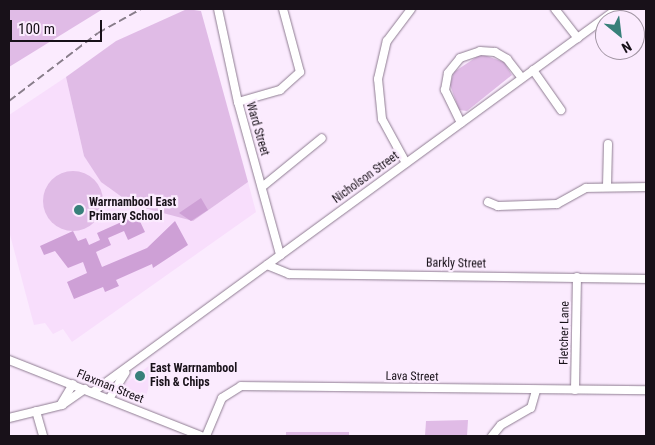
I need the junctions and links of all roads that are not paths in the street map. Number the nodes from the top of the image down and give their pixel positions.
1 (218, 9) edge
2 (283, 9) edge
3 (412, 9) edge
4 (555, 9) edge
5 (617, 9) edge
6 (578, 38) junction
7 (534, 70) junction
8 (522, 78) junction
9 (238, 102) junction
10 (561, 110) dead end
11 (461, 123) junction
12 (322, 138) dead end
13 (608, 144) dead end
14 (406, 163) junction
15 (607, 186) junction
16 (262, 187) junction
17 (646, 187) edge
18 (488, 202) dead end
19 (280, 255) junction
20 (267, 265) junction
21 (577, 277) junction
22 (646, 278) edge
23 (9, 360) edge
24 (129, 367) junction
25 (73, 384) junction
26 (536, 390) junction
27 (575, 390) junction
28 (646, 390) edge
29 (89, 391) junction
30 (109, 399) junction
31 (54, 407) junction
32 (36, 411) junction
33 (9, 418) edge
34 (43, 436) edge
35 (202, 436) edge
36 (206, 436) edge
37 (492, 436) edge

1 - 9 street, Ward Street
2 - 9 street
3 - 14 street
4 - 6 street
5 - 6 street, Nicholson Street
6 - 7 street, Nicholson Street
7 - 8 street, Nicholson Street
7 - 10 street
8 - 11 street, Nicholson Street
8 - 11 street
9 - 16 street, Ward Street
11 - 14 street, Nicholson Street
12 - 16 street
13 - 15 street
14 - 19 street, Nicholson Street
15 - 17 street
15 - 18 street
16 - 19 street, Ward Street
19 - 20 street, Nicholson Street
20 - 21 street, Barkly Street
20 - 24 street, Nicholson Street
21 - 22 street, Barkly Street
21 - 27 street, Fletcher Lane
23 - 25 street, Flaxman Street
24 - 29 street, Nicholson Street
24 - 30 street, Nicholson Street
25 - 29 street, Flaxman Street
25 - 31 street
26 - 27 street, Lava Street
26 - 36 street, Lava Street
26 - 37 street
27 - 28 street, Lava Street
29 - 30 street, Flaxman Street
29 - 31 street, Nicholson Street
30 - 35 street, Flaxman Street
31 - 32 street, Nicholson Street
32 - 33 street, Nicholson Street
32 - 34 street

